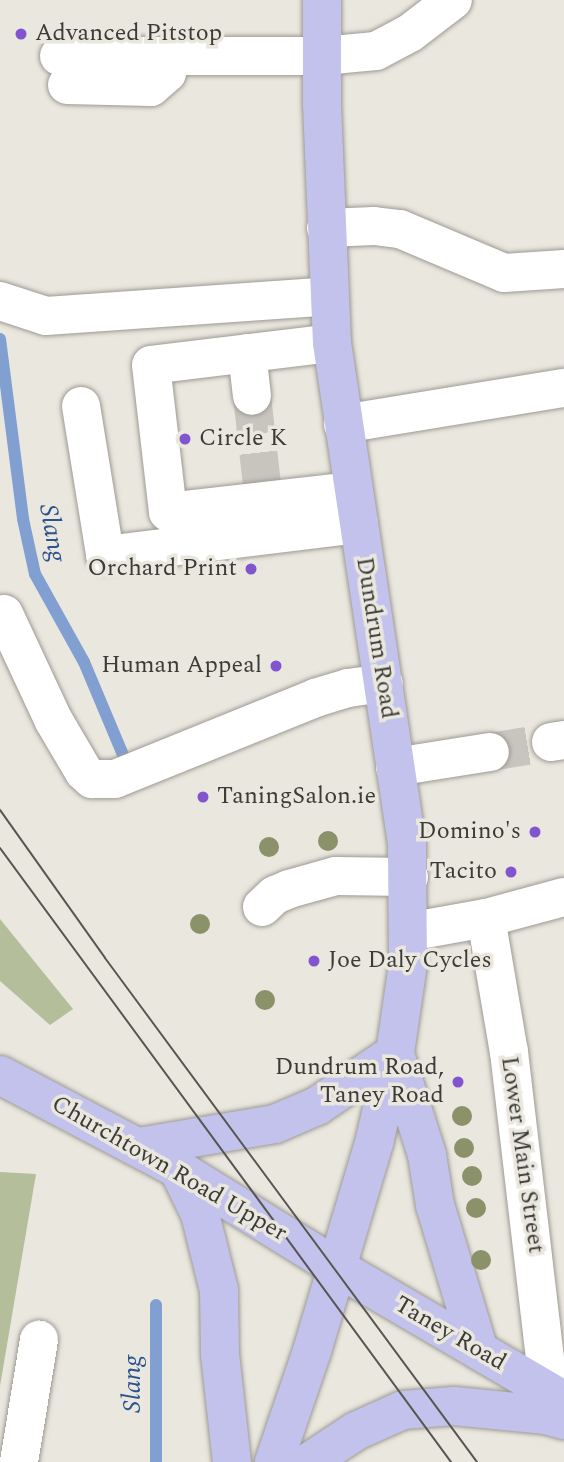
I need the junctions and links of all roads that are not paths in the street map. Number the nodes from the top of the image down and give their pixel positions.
1 (322, 0) edge
2 (453, 0) edge
3 (322, 57) junction
4 (63, 71) dead end
5 (326, 228) junction
6 (564, 269) edge
7 (329, 296) junction
8 (0, 301) edge
9 (332, 343) junction
10 (247, 353) junction
11 (564, 388) edge
12 (252, 396) tunnel mouth
13 (81, 406) dead end
14 (343, 424) junction
15 (356, 508) junction
16 (4, 614) dead end
17 (384, 683) junction
18 (490, 752) tunnel mouth
19 (395, 767) junction
20 (409, 877) junction
21 (564, 897) edge
22 (262, 907) dead end
23 (486, 918) junction
24 (408, 932) junction
25 (395, 1053) junction
26 (0, 1074) edge
27 (139, 1147) junction
28 (178, 1169) junction
29 (337, 1267) junction
30 (39, 1340) dead end
31 (480, 1351) junction
32 (559, 1404) edge
33 (19, 1462) edge
34 (232, 1462) edge
35 (274, 1462) edge
36 (309, 1462) edge

1 - 3 main road, Dundrum Road
2 - 3 street
3 - 4 street
3 - 5 main road, Dundrum Road
5 - 6 street
5 - 7 main road, Dundrum Road
7 - 8 street
7 - 9 main road, Dundrum Road
9 - 10 street
9 - 14 main road, Dundrum Road
10 - 12 street
10 - 15 street
11 - 14 street
13 - 15 street
14 - 15 main road, Dundrum Road
15 - 17 main road, Dundrum Road
16 - 17 street
17 - 19 main road, Dundrum Road
18 - 19 street
19 - 20 main road, Dundrum Road
20 - 22 street
20 - 24 main road, Dundrum Road
21 - 23 street
23 - 24 street
23 - 32 street, Lower Main Street
24 - 25 main road, Dundrum Road
25 - 27 main road
25 - 29 main road, Dundrum Road
25 - 31 main road
26 - 27 main road, Churchtown Road Upper
27 - 28 main road, Churchtown Road Upper
28 - 29 main road, Churchtown Road Upper
28 - 34 main road
29 - 31 main road, Taney Road
29 - 35 main road, Dundrum Road
30 - 33 street
31 - 32 main road, Taney Road
32 - 36 main road

